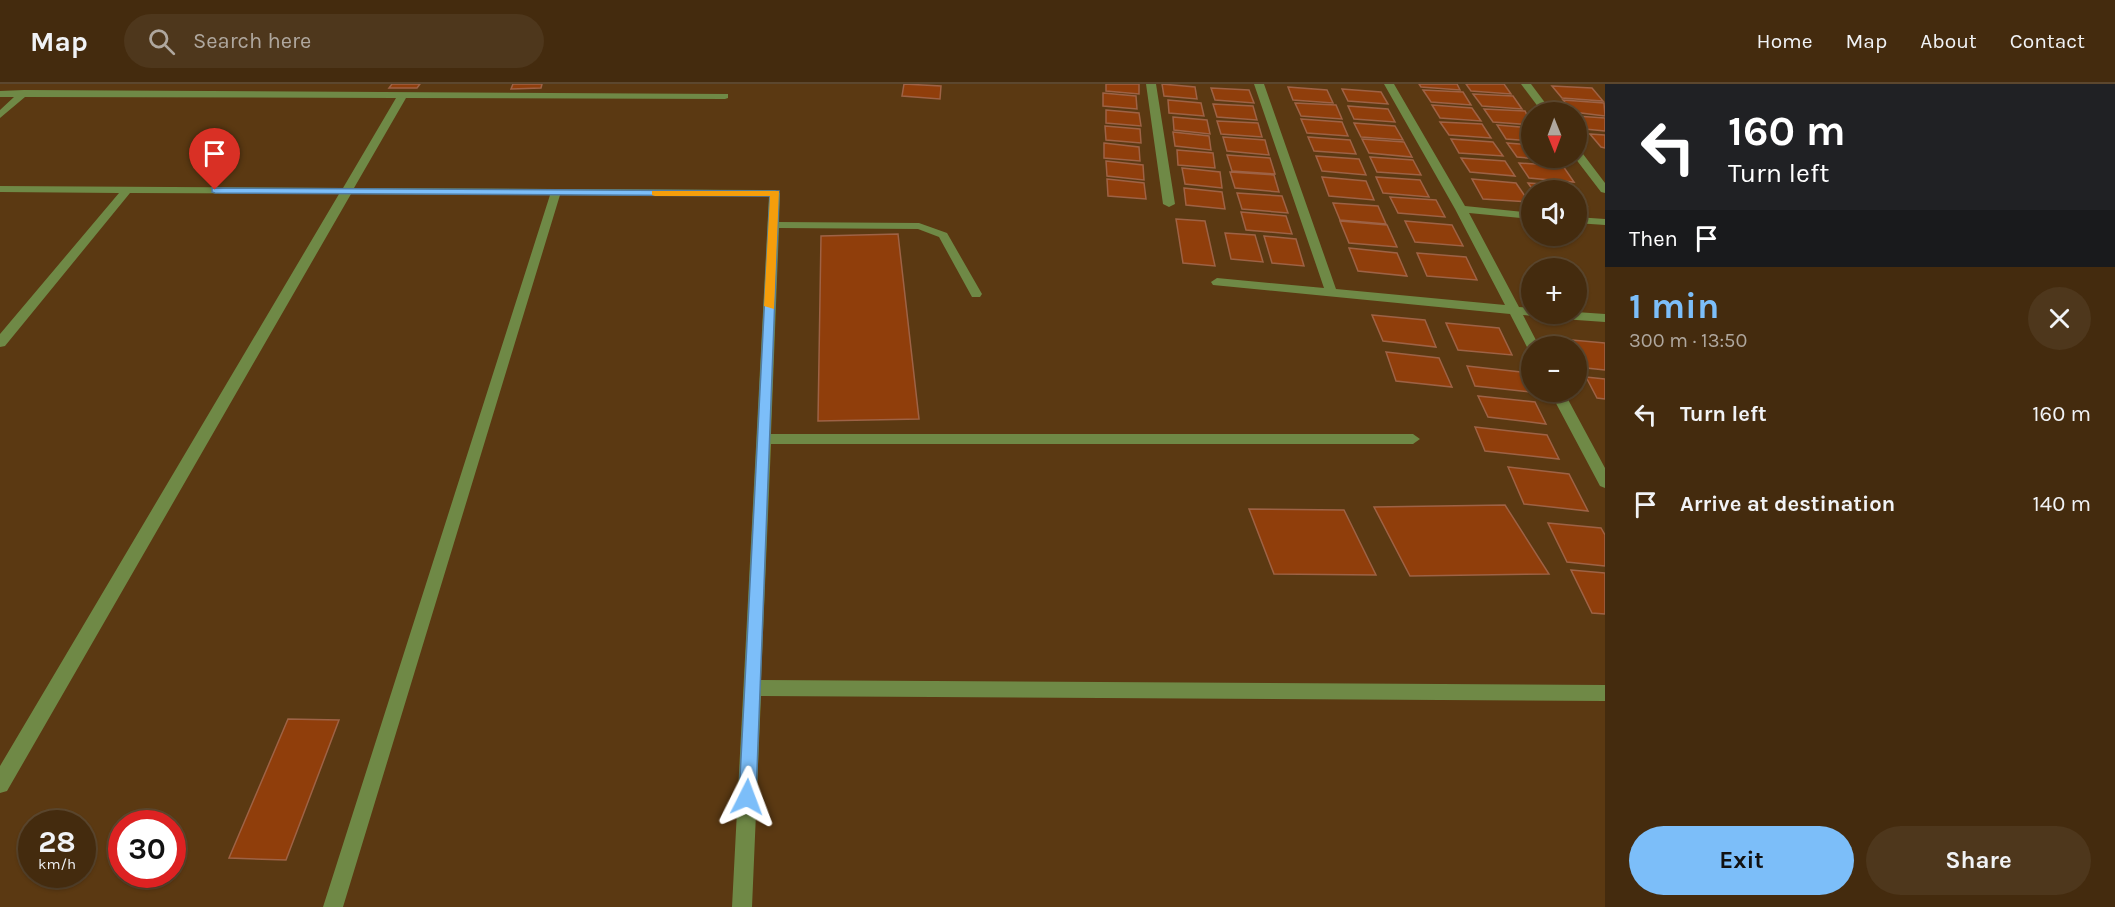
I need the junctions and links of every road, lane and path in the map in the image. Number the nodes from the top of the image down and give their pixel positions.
1 (146, 84) edge
2 (304, 84) edge
3 (569, 84) edge
4 (690, 84) edge
5 (1151, 84) edge
6 (1259, 84) edge
7 (1389, 84) edge
8 (1526, 84) edge
9 (24, 93) junction
10 (0, 94) edge
11 (136, 94) junction
12 (297, 94) junction
13 (403, 94) junction
14 (566, 95) junction
15 (688, 96) junction
16 (725, 96) dead end
17 (1540, 102) edge
18 (0, 115) edge
19 (1587, 166) edge
20 (0, 189) edge
21 (128, 189) junction
22 (1605, 190) edge
23 (347, 191) junction
24 (556, 192) junction
25 (1169, 204) dead end
26 (1461, 209) junction
27 (1521, 215) edge
28 (1587, 220) edge
29 (1605, 222) edge
30 (774, 225) junction
31 (1217, 282) dead end
32 (1331, 292) junction
33 (976, 294) dead end
34 (1515, 311) junction
35 (1521, 311) edge
36 (1587, 317) edge
37 (1605, 318) edge
38 (1528, 336) edge
39 (0, 343) edge
40 (1562, 402) edge
41 (764, 439) junction
42 (1413, 439) dead end
43 (1605, 482) edge
44 (753, 688) junction
45 (1605, 693) edge
46 (0, 784) edge
47 (333, 907) edge
48 (742, 907) edge

1 - 11 street
2 - 12 street
3 - 14 street
4 - 15 street
5 - 25 street
6 - 32 street
7 - 26 street
8 - 17 street
9 - 10 street
9 - 11 street
9 - 18 street
11 - 12 street
12 - 13 street
13 - 14 street
13 - 23 street
14 - 15 street
15 - 16 street
19 - 22 street
20 - 21 street
21 - 23 street
21 - 39 street
23 - 24 street
23 - 46 street
24 - 30 street
24 - 47 street
26 - 27 street
26 - 34 street
28 - 29 street
30 - 33 street
30 - 41 street
31 - 32 street
32 - 34 street
34 - 35 street
34 - 38 street
36 - 37 street
40 - 43 street
41 - 42 street
41 - 44 street
44 - 45 street
44 - 48 street

